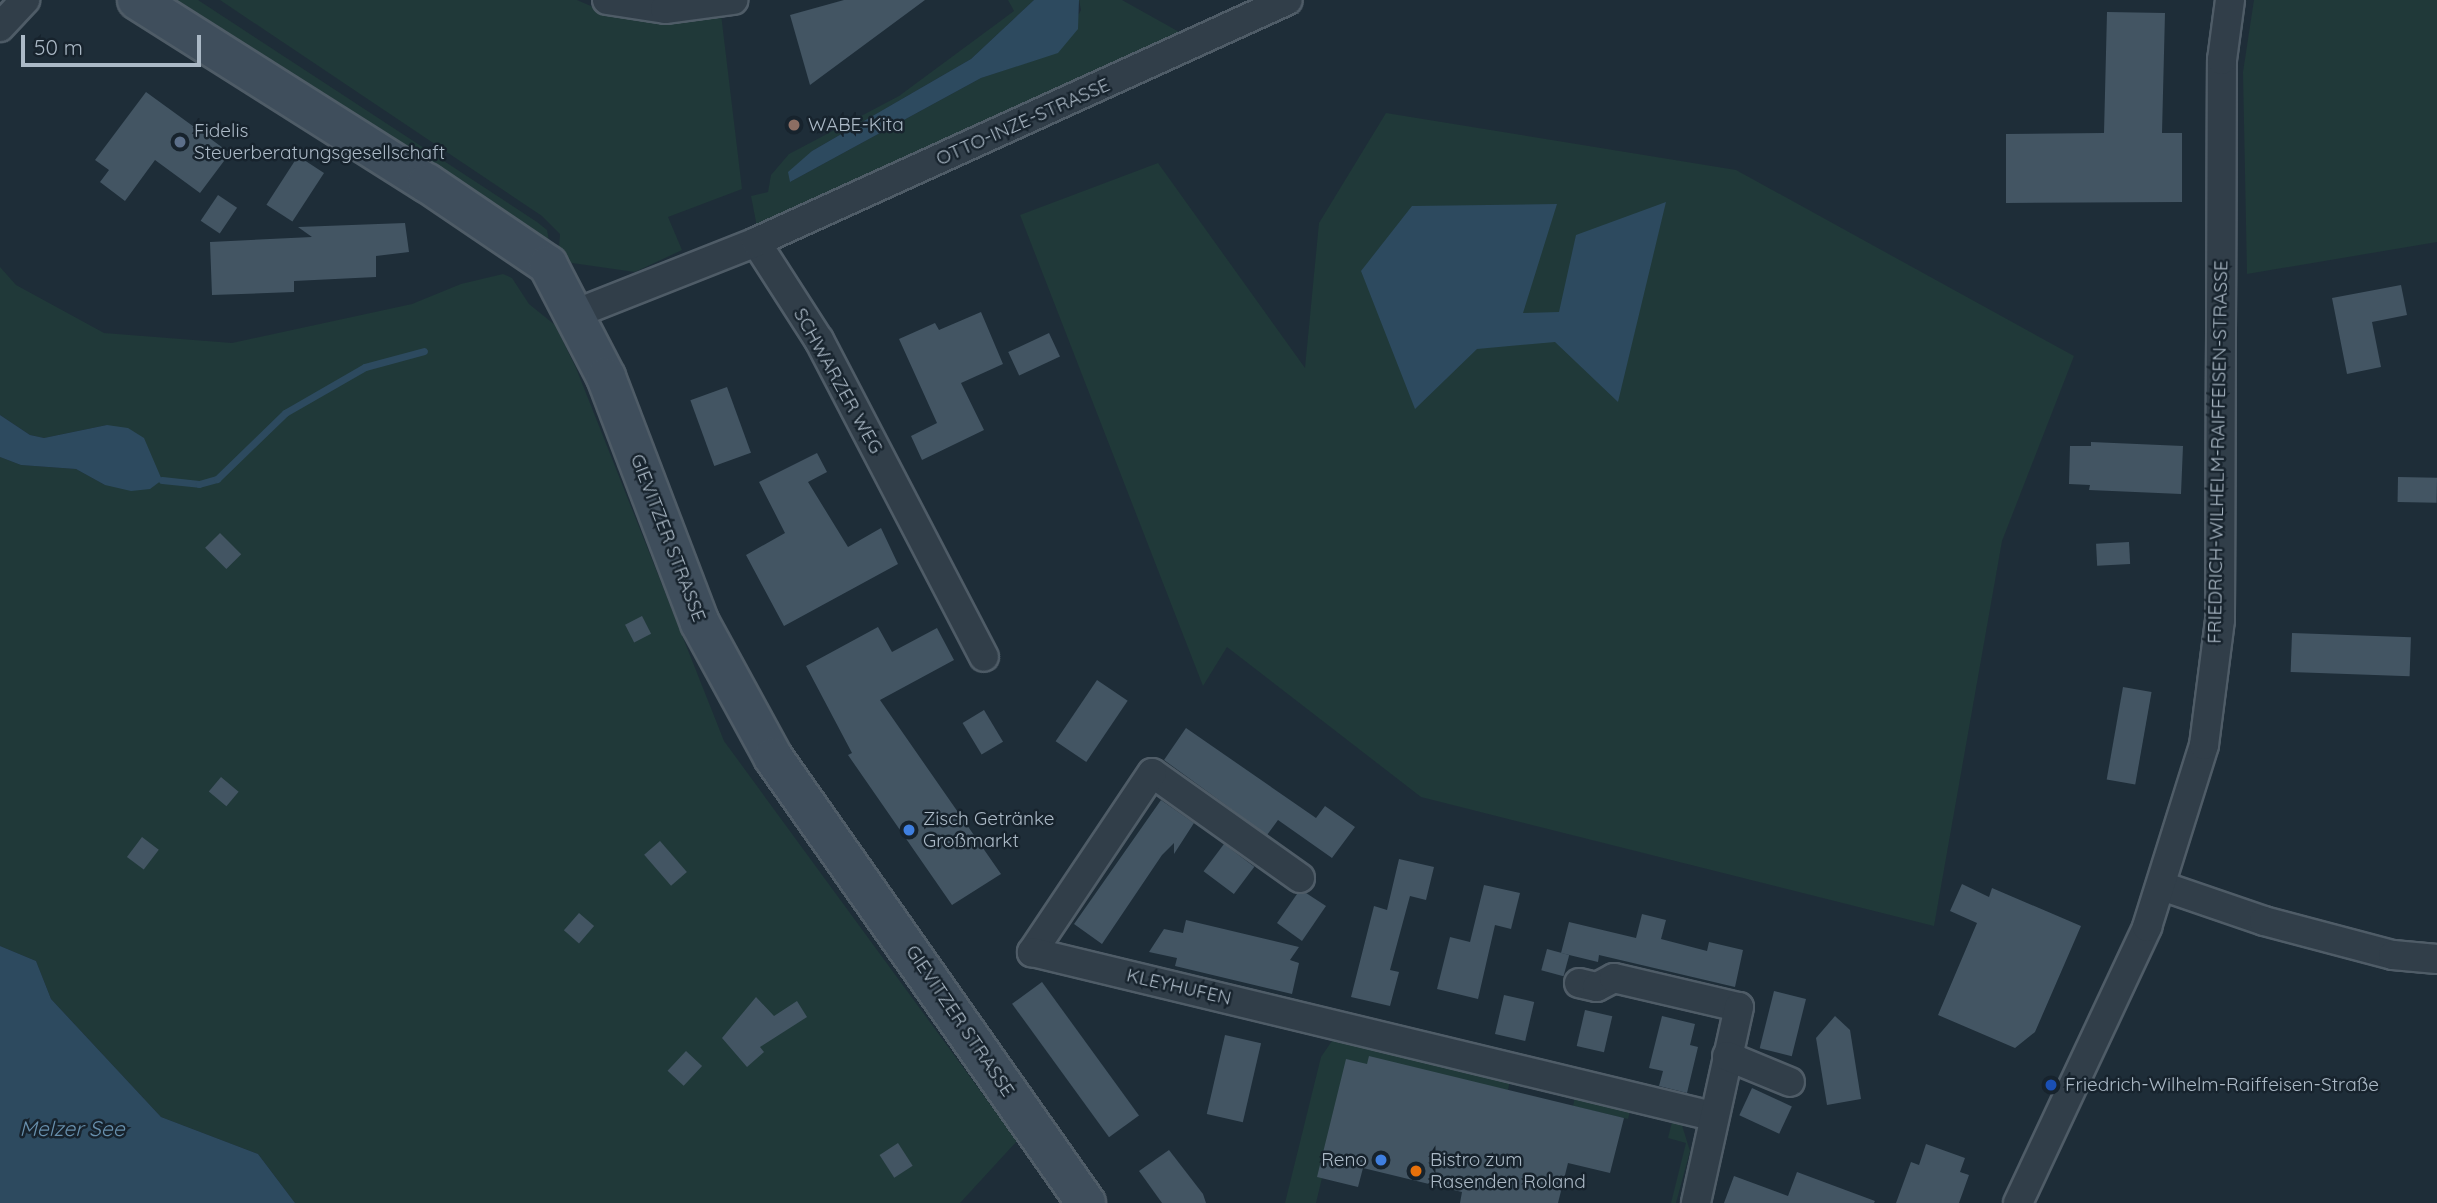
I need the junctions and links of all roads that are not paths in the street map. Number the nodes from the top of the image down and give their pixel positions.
1 (25, 0) edge
2 (137, 0) edge
3 (607, 0) edge
4 (733, 0) edge
5 (1288, 0) edge
6 (2230, 0) edge
7 (0, 27) edge
8 (756, 242) junction
9 (577, 313) junction
10 (984, 657) dead end
11 (1300, 878) dead end
12 (2162, 886) junction
13 (2437, 959) edge
14 (1579, 983) dead end
15 (1727, 1056) junction
16 (1790, 1082) dead end
17 (1712, 1116) junction
18 (1086, 1203) edge
19 (1696, 1203) edge
20 (2018, 1203) edge

1 - 7 street
2 - 9 main road, GIEVITZER STRASSE
3 - 4 street
5 - 8 street, OTTO-INZE-STRASSE
6 - 12 street, FRIEDRICH-WILHELM-RAIFFEISEN-STRASSE
8 - 9 street
8 - 10 street, SCHWARZER WEG
9 - 18 main road, GIEVITZER STRASSE
11 - 17 street, KLEYHUFEN
12 - 13 street
12 - 20 street, FRIEDRICH-WILHELM-RAIFFEISEN-STRASSE
14 - 15 street
15 - 16 street
15 - 17 street
17 - 19 street

